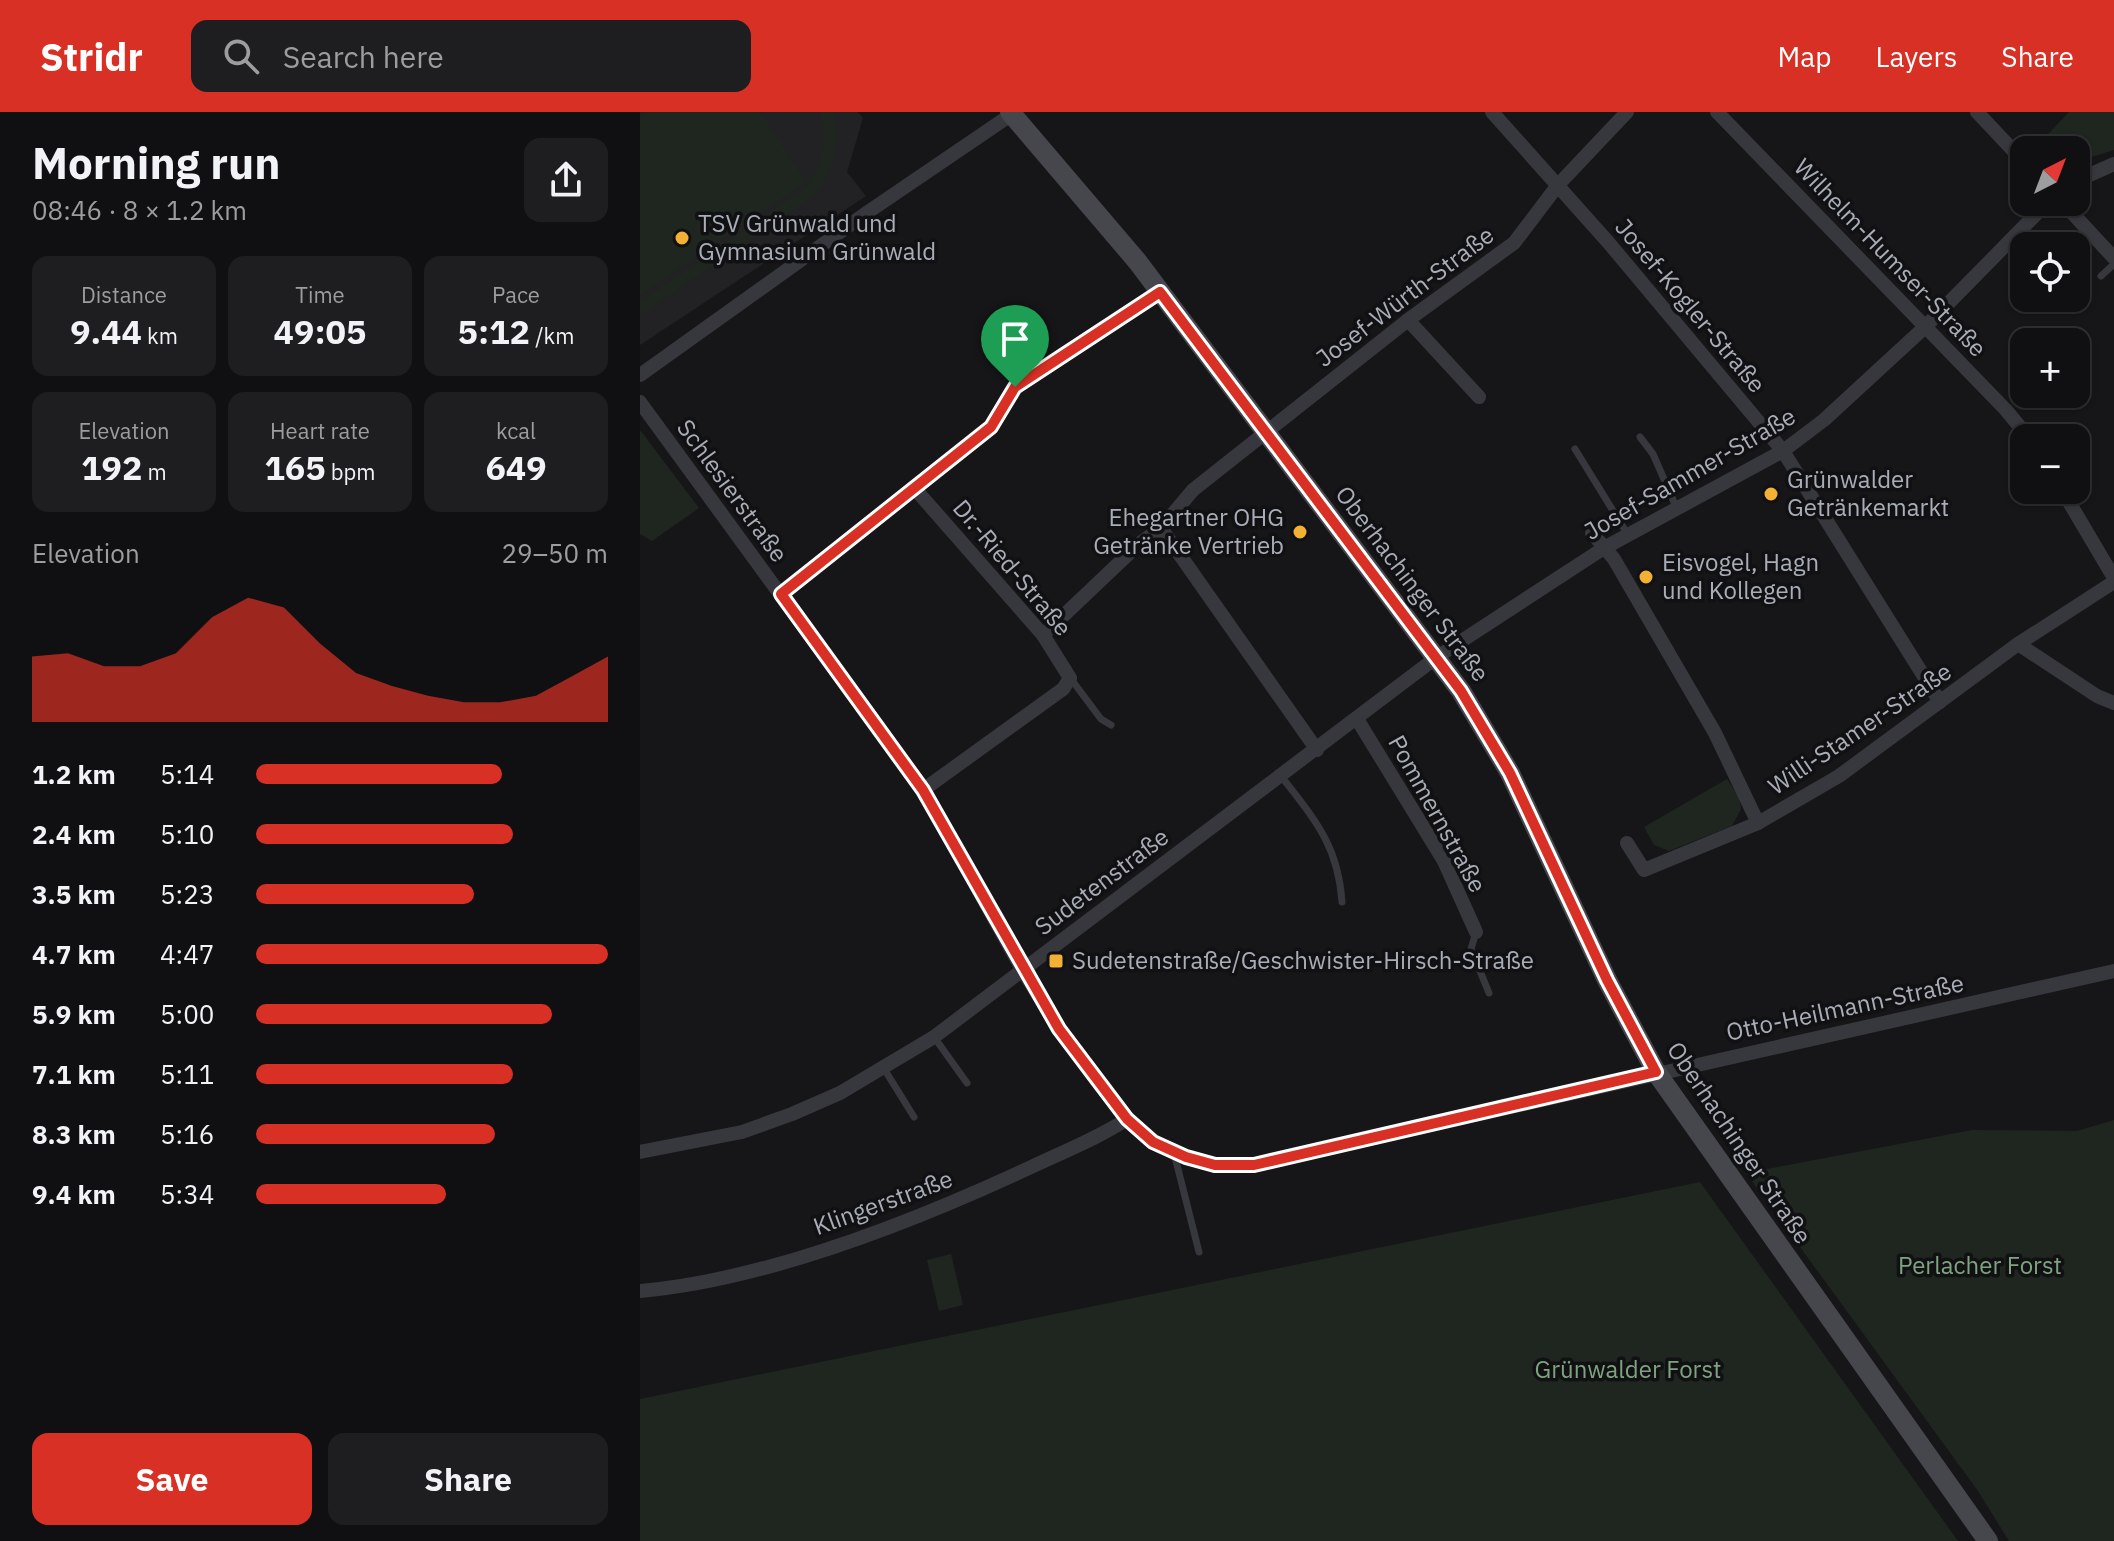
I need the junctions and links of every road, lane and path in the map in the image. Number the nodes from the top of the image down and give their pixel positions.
1 (1492, 112) edge
2 (1627, 112) edge
3 (1717, 112) edge
4 (1977, 112) edge
5 (1012, 113) edge
6 (2010, 147) edge
7 (2114, 164) edge
8 (2090, 175) edge
9 (1558, 185) junction
10 (2034, 216) edge
11 (2074, 216) edge
12 (2114, 261) edge
13 (2101, 276) dead end
14 (1160, 292) junction
15 (1408, 320) junction
16 (1925, 327) junction
17 (640, 375) edge
18 (1479, 397) dead end
19 (640, 402) edge
20 (2016, 424) edge
21 (1267, 433) junction
22 (1640, 437) dead end
23 (1575, 449) dead end
24 (1783, 451) junction
25 (916, 490) junction
26 (2070, 504) edge
27 (1677, 509) junction
28 (1161, 528) junction
29 (1592, 533) dead end
30 (1628, 535) junction
31 (1604, 548) junction
32 (2114, 580) edge
33 (781, 594) junction
34 (1043, 635) junction
35 (2018, 644) junction
36 (1437, 657) junction
37 (1070, 678) junction
38 (1940, 702) junction
39 (2114, 703) edge
40 (1357, 719) junction
41 (1111, 725) dead end
42 (1317, 750) junction
43 (1281, 776) junction
44 (923, 790) junction
45 (1758, 823) junction
46 (1627, 843) dead end
47 (1342, 902) dead end
48 (1476, 932) joint
49 (1022, 969) junction
50 (2114, 971) edge
51 (1489, 993) dead end
52 (934, 1037) junction
53 (883, 1067) junction
54 (1656, 1072) junction
55 (967, 1083) dead end
56 (914, 1117) dead end
57 (1127, 1119) junction
58 (1173, 1151) junction
59 (640, 1152) edge
60 (1199, 1252) dead end
61 (640, 1291) edge
62 (1988, 1541) edge

1 - 9 street, Josef-Kogler-Straße
2 - 9 street, Josef-Würth-Straße
3 - 16 street, Wilhelm-Humser-Straße
4 - 6 street
5 - 14 main road, Oberhachinger Straße
5 - 17 street
7 - 8 street
9 - 15 street, Josef-Würth-Straße
9 - 24 street, Josef-Kogler-Straße
10 - 16 street, Josef-Sammer-Straße
11 - 12 street
12 - 13 lane
14 - 21 main road, Oberhachinger Straße
14 - 25 street
15 - 18 street
15 - 21 street, Josef-Würth-Straße
16 - 20 street, Wilhelm-Humser-Straße
16 - 24 street, Josef-Sammer-Straße
19 - 33 street, Schlesierstraße
21 - 28 street, Josef-Würth-Straße
21 - 36 main road, Oberhachinger Straße
22 - 27 lane
23 - 30 lane
24 - 27 street, Josef-Sammer-Straße
24 - 38 street, Josef-Kogler-Straße
25 - 33 street
25 - 34 street, Dr.-Ried-Straße
26 - 32 street
27 - 30 street, Josef-Sammer-Straße
28 - 34 street, Josef-Würth-Straße
28 - 42 street
29 - 31 street
30 - 31 street, Josef-Sammer-Straße
31 - 36 street, Josef-Sammer-Straße
31 - 45 street
32 - 35 street, Willi-Stamer-Straße
33 - 44 street, Schlesierstraße
34 - 37 street, Dr.-Ried-Straße
35 - 38 street, Willi-Stamer-Straße
35 - 39 street
36 - 40 street, Sudetenstraße
36 - 54 main road, Oberhachinger Straße
37 - 41 lane
37 - 44 street
38 - 45 street, Willi-Stamer-Straße
40 - 42 street, Sudetenstraße
40 - 48 street, Pommernstraße
42 - 43 street, Sudetenstraße
43 - 47 lane
43 - 49 street, Sudetenstraße
44 - 49 street, Schlesierstraße
45 - 46 street, Willi-Stamer-Straße
48 - 51 lane
49 - 52 street, Sudetenstraße
49 - 57 street, Schlesierstraße
50 - 54 street, Otto-Heilmann-Straße
52 - 53 street, Sudetenstraße
52 - 55 lane
53 - 56 lane
53 - 59 street, Sudetenstraße
54 - 58 street, Otto-Heilmann-Straße
54 - 62 main road, Oberhachinger Straße
57 - 58 street, Otto-Heilmann-Straße
57 - 61 street, Klingerstraße
58 - 60 lane

